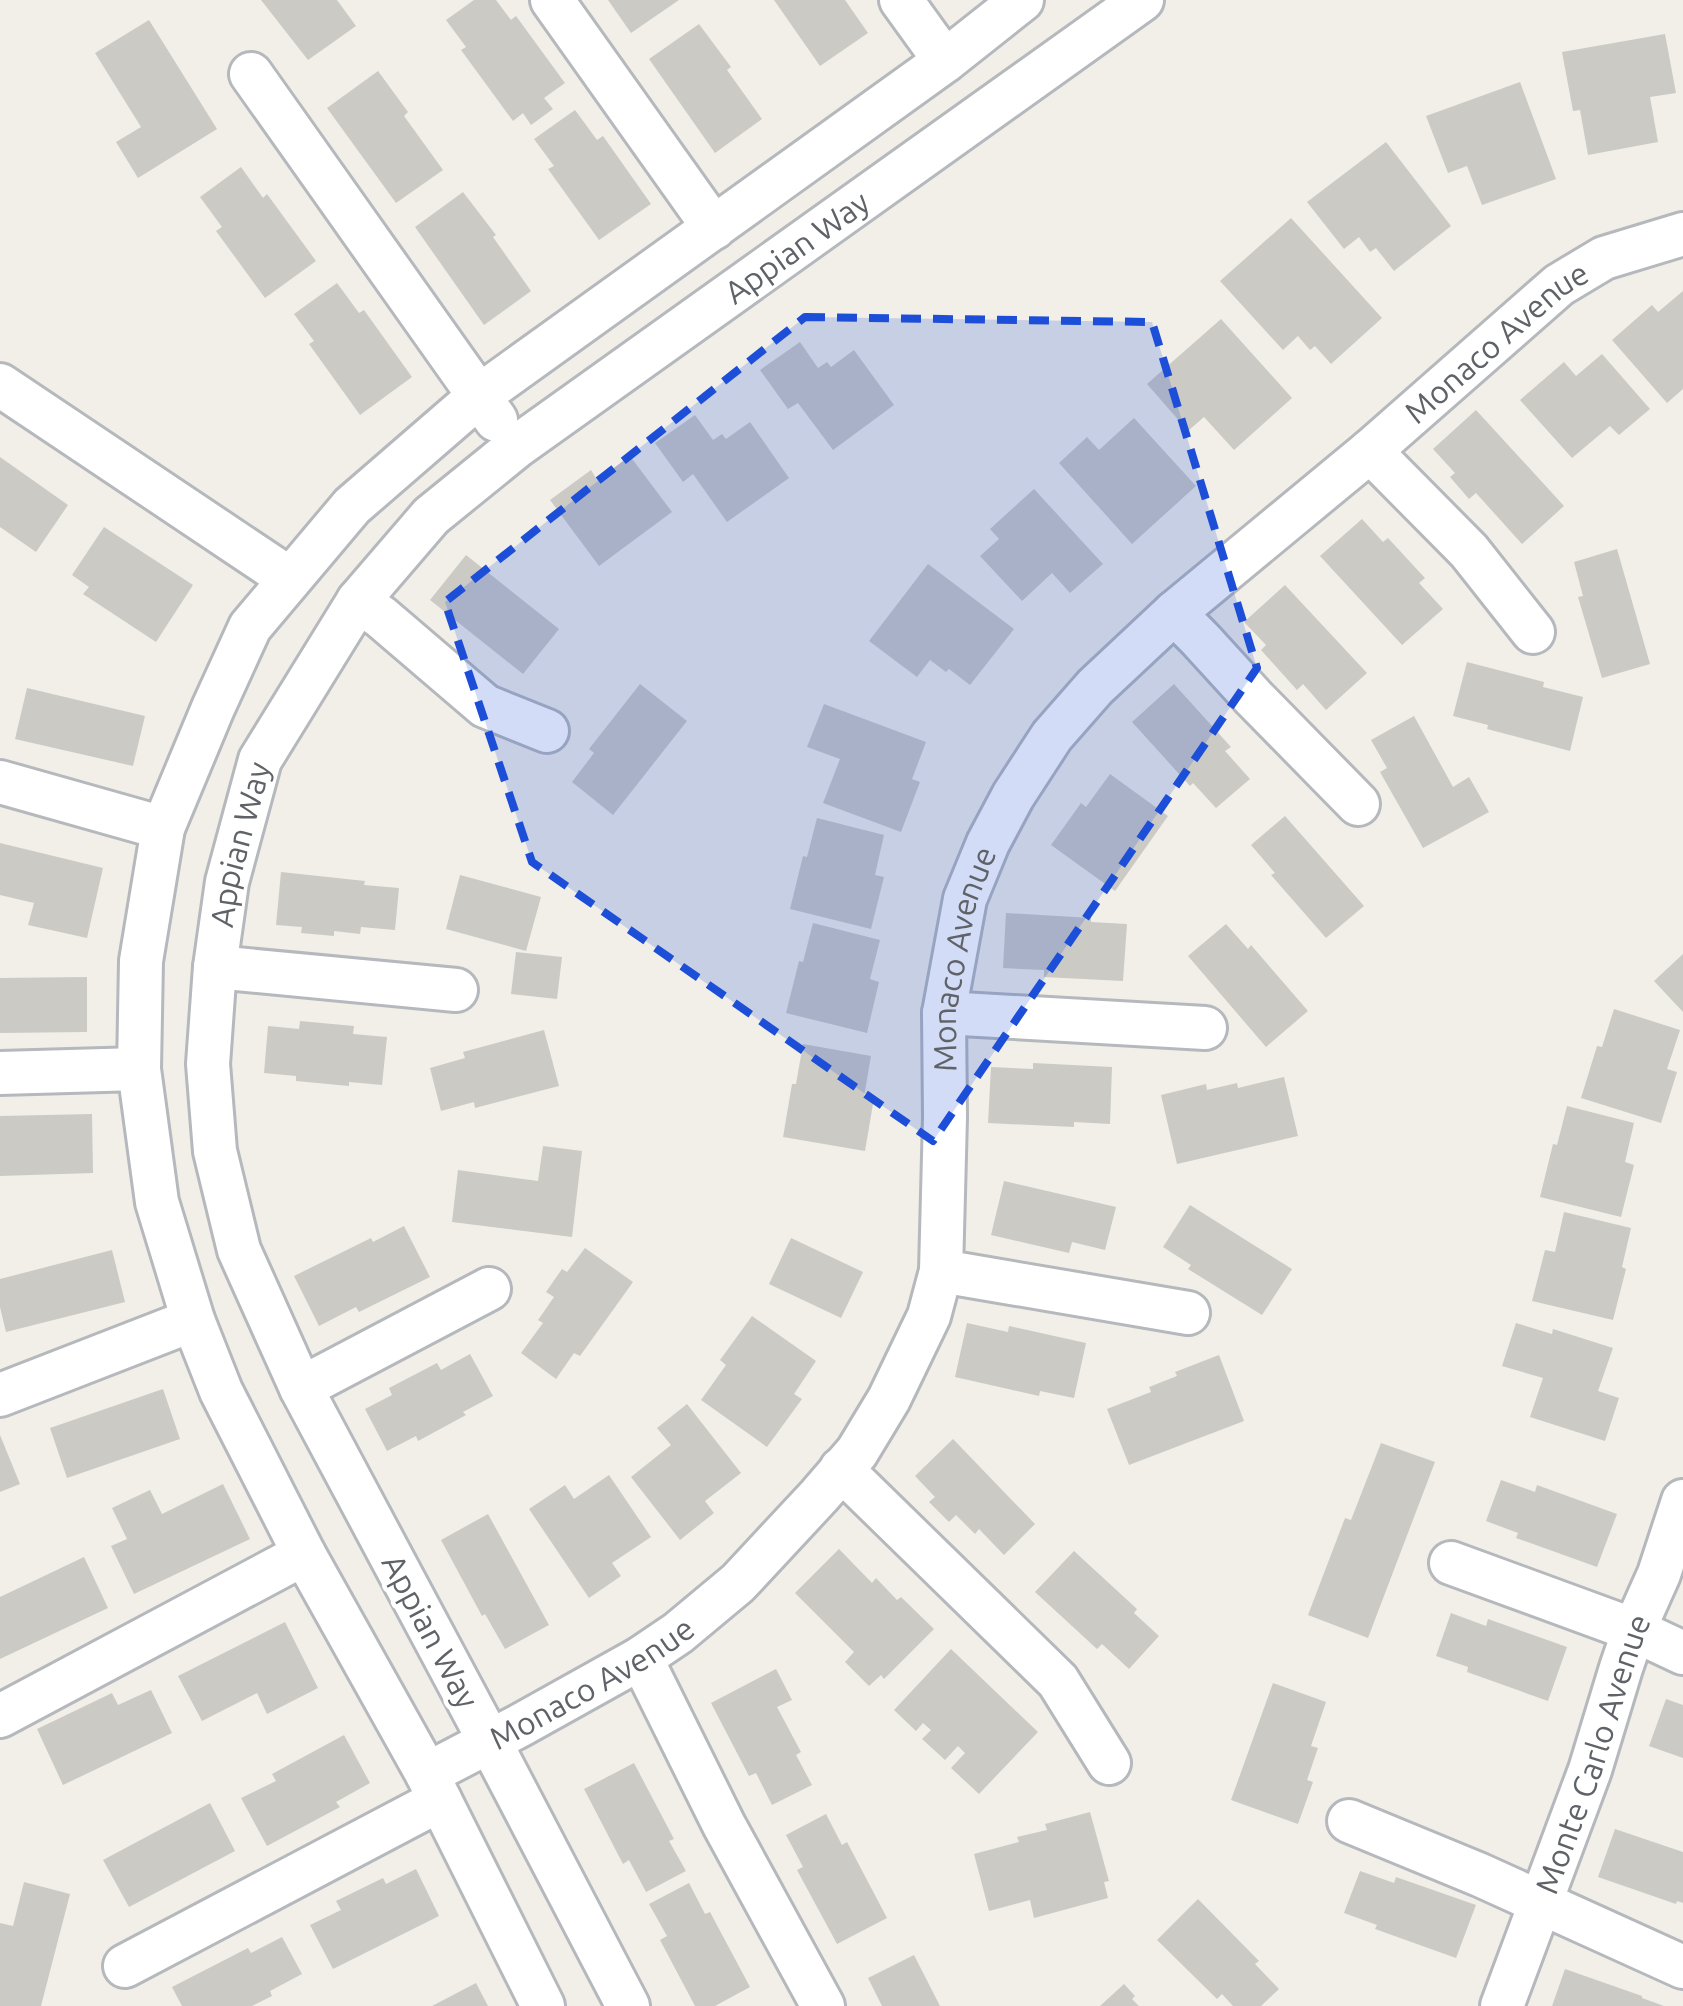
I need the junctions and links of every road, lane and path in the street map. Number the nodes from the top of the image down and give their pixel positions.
1 (552, 0) edge
2 (901, 0) edge
3 (1022, 0) edge
4 (1142, 0) edge
5 (945, 60) junction
6 (251, 74) dead end
7 (714, 228) junction
8 (1683, 234) edge
9 (0, 385) edge
10 (479, 396) junction
11 (516, 447) junction
12 (1370, 451) junction
13 (290, 578) junction
14 (358, 601) junction
15 (1174, 614) junction
16 (1533, 632) dead end
17 (546, 731) dead end
18 (199, 741) junction
19 (260, 760) junction
20 (0, 782) edge
21 (1358, 804) dead end
22 (163, 828) junction
23 (215, 967) junction
24 (456, 990) dead end
25 (944, 1013) junction
26 (1205, 1028) dead end
27 (139, 1069) junction
28 (0, 1073) edge
29 (942, 1271) junction
30 (489, 1289) dead end
31 (1188, 1313) dead end
32 (192, 1320) junction
33 (301, 1388) junction
34 (0, 1395) edge
35 (842, 1469) junction
36 (1683, 1501) edge
37 (304, 1554) junction
38 (1451, 1563) dead end
39 (1634, 1630) junction
40 (1683, 1653) edge
41 (640, 1658) junction
42 (0, 1716) edge
43 (490, 1742) junction
44 (1109, 1764) dead end
45 (433, 1787) junction
46 (1349, 1822) dead end
47 (1540, 1901) junction
48 (124, 1966) dead end
49 (1683, 1967) edge
50 (543, 2006) edge
51 (628, 2006) edge
52 (824, 2006) edge
53 (1502, 2006) edge

1 - 7 street
2 - 5 street
3 - 5 street, Appian Way
4 - 11 street, Appian Way
5 - 7 street, Appian Way
6 - 10 street
7 - 10 street, Appian Way
8 - 12 street, Monaco Avenue
9 - 13 street
10 - 11 street
10 - 13 street, Appian Way
11 - 14 street, Appian Way
12 - 15 street, Monaco Avenue
12 - 16 street
13 - 18 street, Appian Way
14 - 17 street
14 - 19 street, Appian Way
15 - 21 street
15 - 25 street, Monaco Avenue
18 - 19 street
18 - 22 street, Appian Way
19 - 23 street, Appian Way
20 - 22 street
22 - 27 street, Appian Way
23 - 24 street
23 - 33 street, Appian Way
25 - 26 street
25 - 29 street, Monaco Avenue
27 - 28 street
27 - 32 street, Appian Way
29 - 31 street
29 - 35 street, Monaco Avenue
30 - 33 street
32 - 34 street
32 - 37 street, Appian Way
33 - 43 street, Appian Way
35 - 41 street, Monaco Avenue
35 - 44 street
36 - 39 street, Monte Carlo Avenue
37 - 42 street
37 - 45 street, Appian Way
38 - 39 street
39 - 40 street
39 - 47 street, Monte Carlo Avenue
41 - 43 street, Monaco Avenue
41 - 52 street
43 - 45 street, Monaco Avenue
43 - 51 street, Appian Way
45 - 48 street, Monaco Avenue
45 - 50 street, Appian Way
46 - 47 street
47 - 49 street
47 - 53 street, Monte Carlo Avenue

